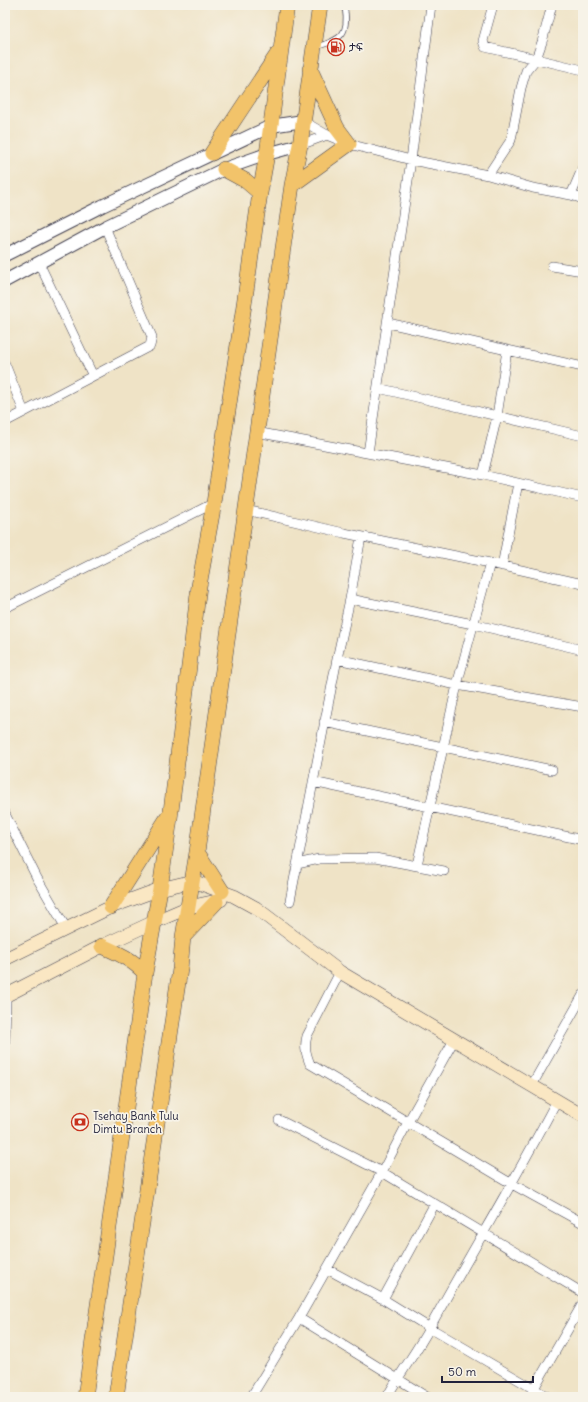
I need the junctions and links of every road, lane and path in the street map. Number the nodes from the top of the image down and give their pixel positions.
1 (287, 5) edge
2 (320, 5) edge
3 (339, 5) edge
4 (431, 5) edge
5 (493, 5) edge
6 (552, 5) edge
7 (313, 48) junction
8 (280, 50) junction
9 (536, 59) junction
10 (310, 69) junction
11 (583, 70) edge
12 (303, 121) junction
13 (271, 126) junction
14 (327, 135) junction
15 (348, 144) junction
16 (300, 145) junction
17 (212, 153) junction
18 (267, 154) junction
19 (411, 160) junction
20 (583, 167) edge
21 (224, 169) junction
22 (488, 175) junction
23 (292, 185) junction
24 (260, 193) junction
25 (571, 195) junction
26 (583, 199) edge
27 (105, 227) junction
28 (5, 254) edge
29 (39, 263) junction
30 (552, 266) dead end
31 (583, 272) edge
32 (5, 281) edge
33 (388, 323) junction
34 (507, 350) junction
35 (5, 364) edge
36 (583, 367) edge
37 (93, 376) junction
38 (378, 388) junction
39 (24, 412) junction
40 (497, 416) junction
41 (5, 422) edge
42 (256, 432) junction
43 (583, 436) edge
44 (368, 453) junction
45 (483, 475) junction
46 (518, 483) junction
47 (583, 498) edge
48 (214, 503) junction
49 (246, 510) junction
50 (361, 537) junction
51 (490, 563) junction
52 (502, 566) junction
53 (583, 584) edge
54 (350, 599) junction
55 (5, 608) edge
56 (473, 624) junction
57 (583, 650) edge
58 (337, 659) junction
59 (457, 685) junction
60 (583, 707) edge
61 (324, 722) junction
62 (443, 747) junction
63 (552, 770) dead end
64 (313, 782) junction
65 (430, 808) junction
66 (171, 811) junction
67 (5, 814) edge
68 (583, 840) edge
69 (197, 852) junction
70 (297, 864) junction
71 (417, 865) junction
72 (444, 871) dead end
73 (193, 881) junction
74 (160, 889) junction
75 (224, 896) junction
76 (290, 901) dead end
77 (189, 906) junction
78 (111, 907) junction
79 (154, 922) junction
80 (66, 928) junction
81 (182, 937) junction
82 (102, 946) junction
83 (5, 959) edge
84 (340, 972) junction
85 (145, 973) junction
86 (5, 996) edge
87 (583, 996) edge
88 (454, 1040) junction
89 (5, 1041) edge
90 (532, 1085) junction
91 (557, 1100) junction
92 (583, 1116) edge
93 (279, 1120) dead end
94 (408, 1122) junction
95 (382, 1172) junction
96 (512, 1184) junction
97 (434, 1205) junction
98 (583, 1223) edge
99 (484, 1233) junction
100 (327, 1269) junction
101 (583, 1293) edge
102 (383, 1299) junction
103 (583, 1303) edge
104 (299, 1318) junction
105 (430, 1328) junction
106 (397, 1379) junction
107 (531, 1393) edge
108 (85, 1397) edge
109 (116, 1397) edge
110 (251, 1397) edge
111 (387, 1397) edge
112 (427, 1397) edge
113 (548, 1397) edge

1 - 8 main road
2 - 7 main road
3 - 7 lane
4 - 19 street
5 - 9 street
6 - 9 street
7 - 10 main road
8 - 13 main road
8 - 17 main road
9 - 11 street
9 - 22 street
10 - 12 main road
10 - 15 main road
12 - 13 street
12 - 14 street
12 - 16 main road
13 - 17 street
13 - 18 main road
14 - 15 street
14 - 16 street
15 - 19 street
15 - 23 main road
16 - 18 street
16 - 23 main road
17 - 28 street
18 - 21 street
18 - 24 main road
19 - 22 street
19 - 33 street
20 - 25 street
21 - 24 main road
21 - 27 street
22 - 25 street
23 - 42 main road
24 - 48 main road
25 - 26 street
27 - 29 street
27 - 37 street
29 - 32 street
29 - 37 street
30 - 31 street
33 - 34 street
33 - 38 street
34 - 36 street
34 - 40 street
35 - 39 street
37 - 39 street
38 - 40 street
38 - 44 street
39 - 41 street
40 - 43 street
40 - 45 street
42 - 44 street
42 - 49 main road
44 - 45 street
45 - 46 street
46 - 47 street
46 - 52 street
48 - 55 street
48 - 66 main road
49 - 50 street
49 - 69 main road
50 - 51 street
50 - 54 street
51 - 52 street
51 - 56 street
52 - 53 street
54 - 56 street
54 - 58 street
56 - 57 street
56 - 59 street
58 - 59 street
58 - 61 street
59 - 60 street
59 - 62 street
61 - 62 street
61 - 64 street
62 - 63 street
62 - 65 street
64 - 65 street
64 - 70 street
65 - 68 street
65 - 71 street
66 - 74 main road
66 - 78 main road
67 - 80 street
69 - 73 main road
69 - 75 main road
70 - 71 street
70 - 76 street
71 - 72 street
73 - 74 main road
73 - 75 main road
73 - 77 main road
74 - 78 main road
74 - 79 main road
75 - 77 main road
75 - 81 main road
75 - 84 main road
77 - 79 main road
77 - 81 main road
78 - 80 main road
79 - 82 main road
79 - 85 main road
80 - 83 main road
81 - 109 main road
82 - 85 main road
82 - 86 main road
84 - 88 main road
84 - 94 street
85 - 108 main road
86 - 89 street
87 - 90 street
88 - 90 main road
88 - 94 street
90 - 91 main road
91 - 92 main road
91 - 96 street
93 - 95 street
94 - 95 street
94 - 96 street
95 - 97 street
95 - 100 street
96 - 98 street
96 - 99 street
97 - 99 street
97 - 102 street
99 - 101 street
99 - 105 street
100 - 102 street
100 - 104 street
102 - 105 street
103 - 107 street
104 - 106 street
104 - 110 street
105 - 106 street
105 - 107 street
106 - 111 street
106 - 112 street
107 - 113 street

